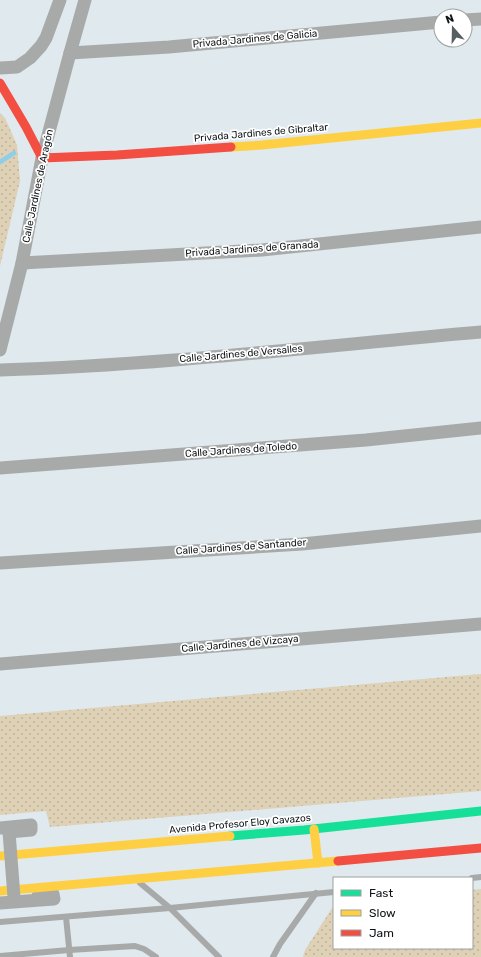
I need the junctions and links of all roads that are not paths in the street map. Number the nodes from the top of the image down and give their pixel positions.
1 (60, 0) edge
2 (85, 0) edge
3 (433, 23) edge
4 (70, 53) junction
5 (0, 68) edge
6 (0, 83) edge
7 (481, 123) edge
8 (42, 158) junction
9 (481, 227) edge
10 (22, 263) junction
11 (481, 332) edge
12 (0, 350) edge
13 (0, 370) edge
14 (481, 428) edge
15 (0, 468) edge
16 (481, 526) edge
17 (0, 563) edge
18 (481, 624) edge
19 (0, 664) edge
20 (481, 811) edge
21 (33, 823) dead end
22 (3, 828) edge
23 (314, 829) junction
24 (481, 848) edge
25 (0, 856) edge
26 (318, 864) junction
27 (135, 879) junction
28 (0, 891) edge
29 (333, 892) edge
30 (316, 893) junction
31 (50, 896) dead end
32 (0, 900) edge
33 (0, 903) edge
34 (170, 908) junction
35 (66, 917) junction
36 (0, 922) edge
37 (69, 950) junction
38 (0, 956) edge
39 (70, 957) edge
40 (156, 957) edge
41 (219, 957) edge
42 (273, 957) edge

1 - 5 street
2 - 4 street, Calle Jardines de Aragón
3 - 4 street, Privada Jardines de Galicia
4 - 8 street, Calle Jardines de Aragón
6 - 8 main road
7 - 8 main road, Privada Jardines de Gibraltar
8 - 10 street, Calle Jardines de Aragón
9 - 10 street, Privada Jardines de Granada
10 - 12 street, Calle Jardines de Aragón
11 - 13 street, Calle Jardines de Versalles
14 - 15 street, Calle Jardines de Toledo
16 - 17 street, Calle Jardines de Santander
18 - 19 street, Calle Jardines de Vizcaya
20 - 23 main road, Avenida Profesor Eloy Cavazos
21 - 22 street
22 - 33 street, bridge
23 - 25 main road, Avenida Profesor Eloy Cavazos
23 - 26 main road
24 - 26 main road
26 - 27 main road
27 - 28 main road
27 - 34 lane
29 - 30 lane
30 - 34 lane
30 - 42 lane
31 - 32 street
34 - 35 lane
34 - 41 lane
35 - 36 lane
35 - 37 lane
37 - 38 lane
37 - 39 lane
37 - 40 lane

